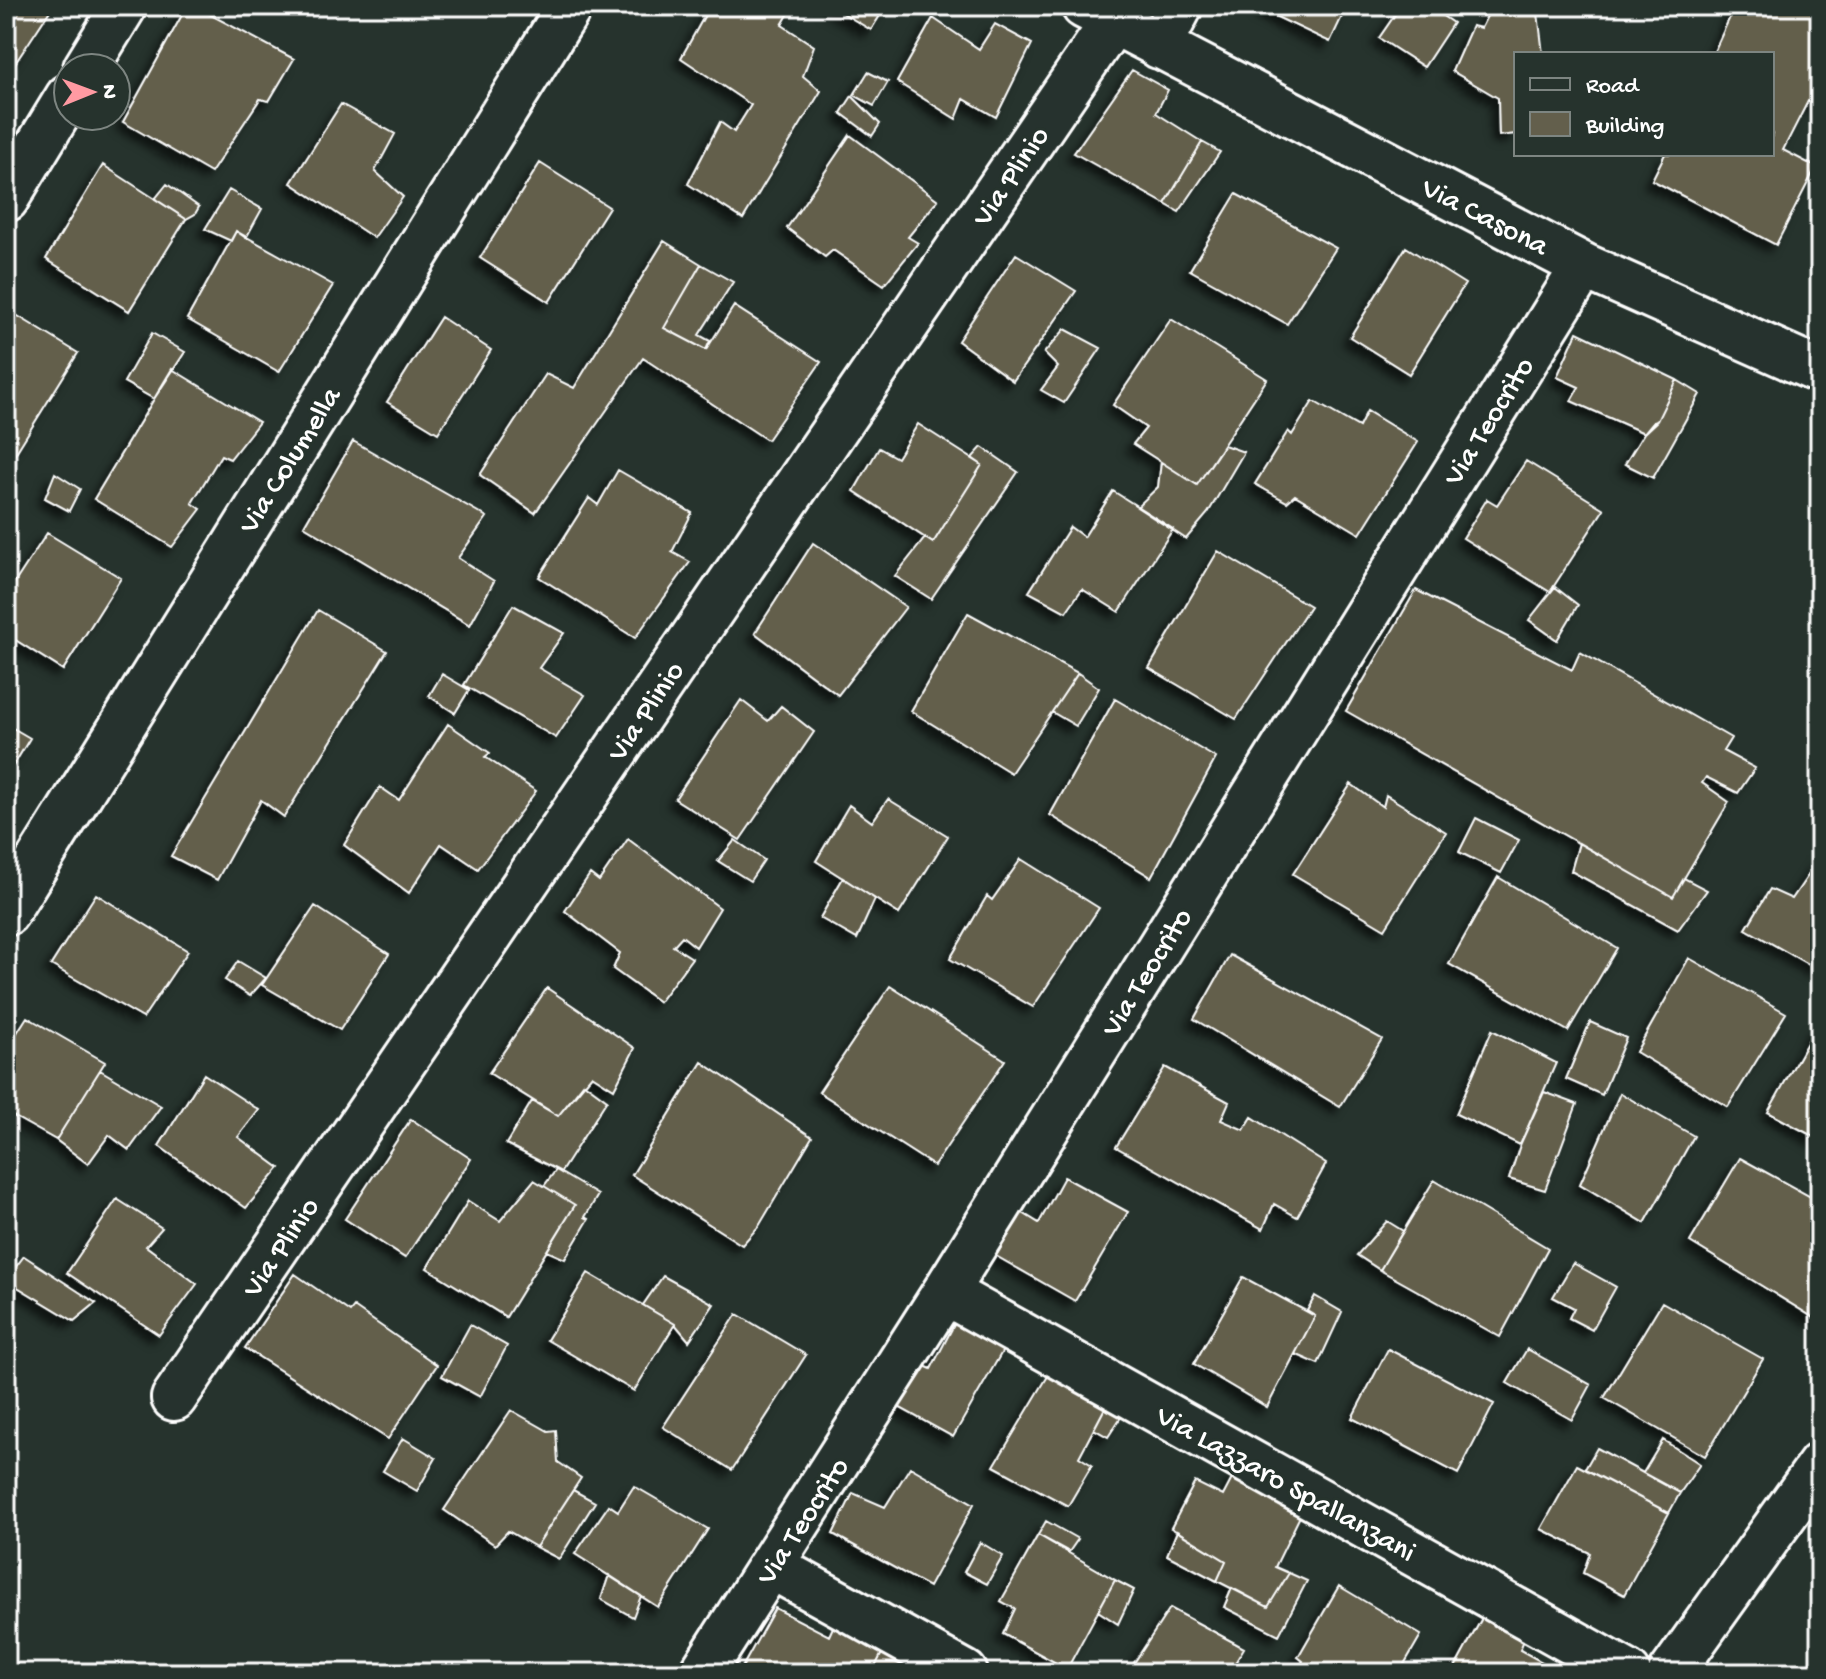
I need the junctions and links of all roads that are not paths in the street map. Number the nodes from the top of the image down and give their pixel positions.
1 (124, 6) edge
2 (570, 6) edge
3 (1180, 6) edge
4 (1098, 14) edge
5 (1159, 46) junction
6 (96, 52) edge
7 (52, 123) edge
8 (6, 199) edge
9 (1584, 266) junction
10 (1820, 371) edge
11 (6, 913) edge
12 (945, 1292) junction
13 (174, 1398) dead end
14 (1820, 1465) edge
15 (771, 1566) junction
16 (702, 1673) edge
17 (965, 1673) edge
18 (1628, 1673) edge
19 (1671, 1673) edge

1 - 6 street
2 - 11 street, Via Columella
3 - 5 street
4 - 5 street, Via Casona
4 - 13 street, Via Plinio
5 - 9 street, Via Casona
7 - 8 street
9 - 10 street, Via Casona
9 - 12 street, Via Teocrito
12 - 15 street, Via Teocrito
12 - 18 street, Via Lazzaro Spallanzani
14 - 19 street
15 - 16 street, Via Teocrito
15 - 17 street

